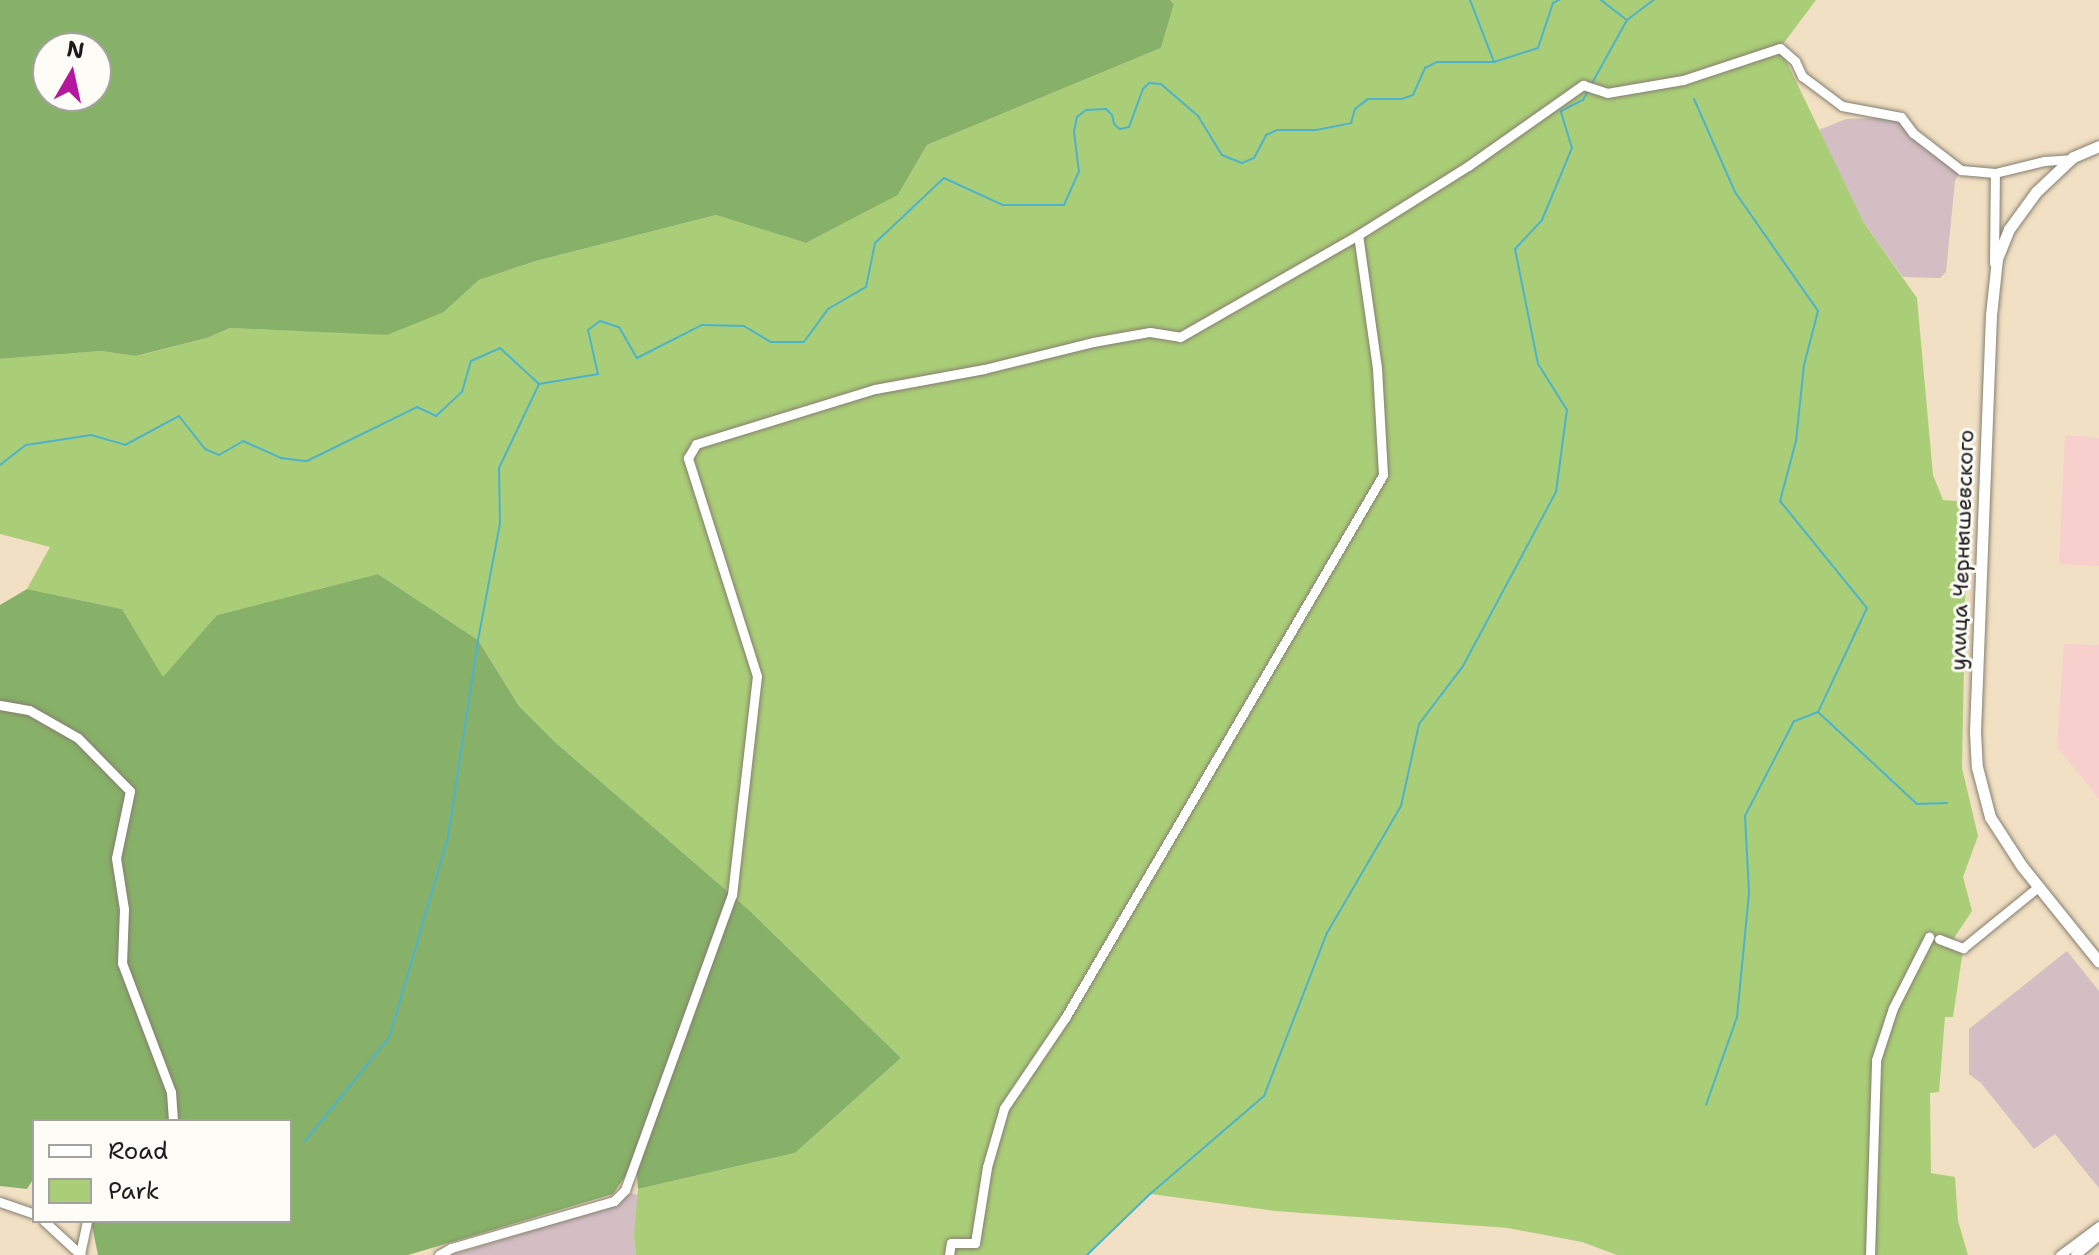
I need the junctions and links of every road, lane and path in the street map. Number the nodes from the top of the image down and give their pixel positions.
1 (2099, 146) edge
2 (2071, 159) junction
3 (1995, 173) junction
4 (1358, 235) junction
5 (1994, 278) junction
6 (0, 705) edge
7 (2038, 887) junction
8 (2099, 962) edge
9 (173, 1119) edge
10 (0, 1202) edge
11 (32, 1213) edge
12 (46, 1223) edge
13 (87, 1223) edge
14 (2099, 1226) edge
15 (2099, 1235) edge
16 (80, 1254) edge
17 (439, 1255) edge
18 (949, 1255) edge
19 (1870, 1255) edge
20 (2060, 1255) edge
21 (2075, 1255) edge

1 - 2 street, улица Чернышевского
2 - 3 street
2 - 5 street, улица Чернышевского
3 - 4 street
3 - 5 street
4 - 17 street
4 - 18 street
5 - 7 street, улица Чернышевского
6 - 9 street
7 - 8 street, улица Чернышевского
7 - 19 street
10 - 11 street
12 - 16 street
13 - 16 street
14 - 20 street
15 - 21 street

